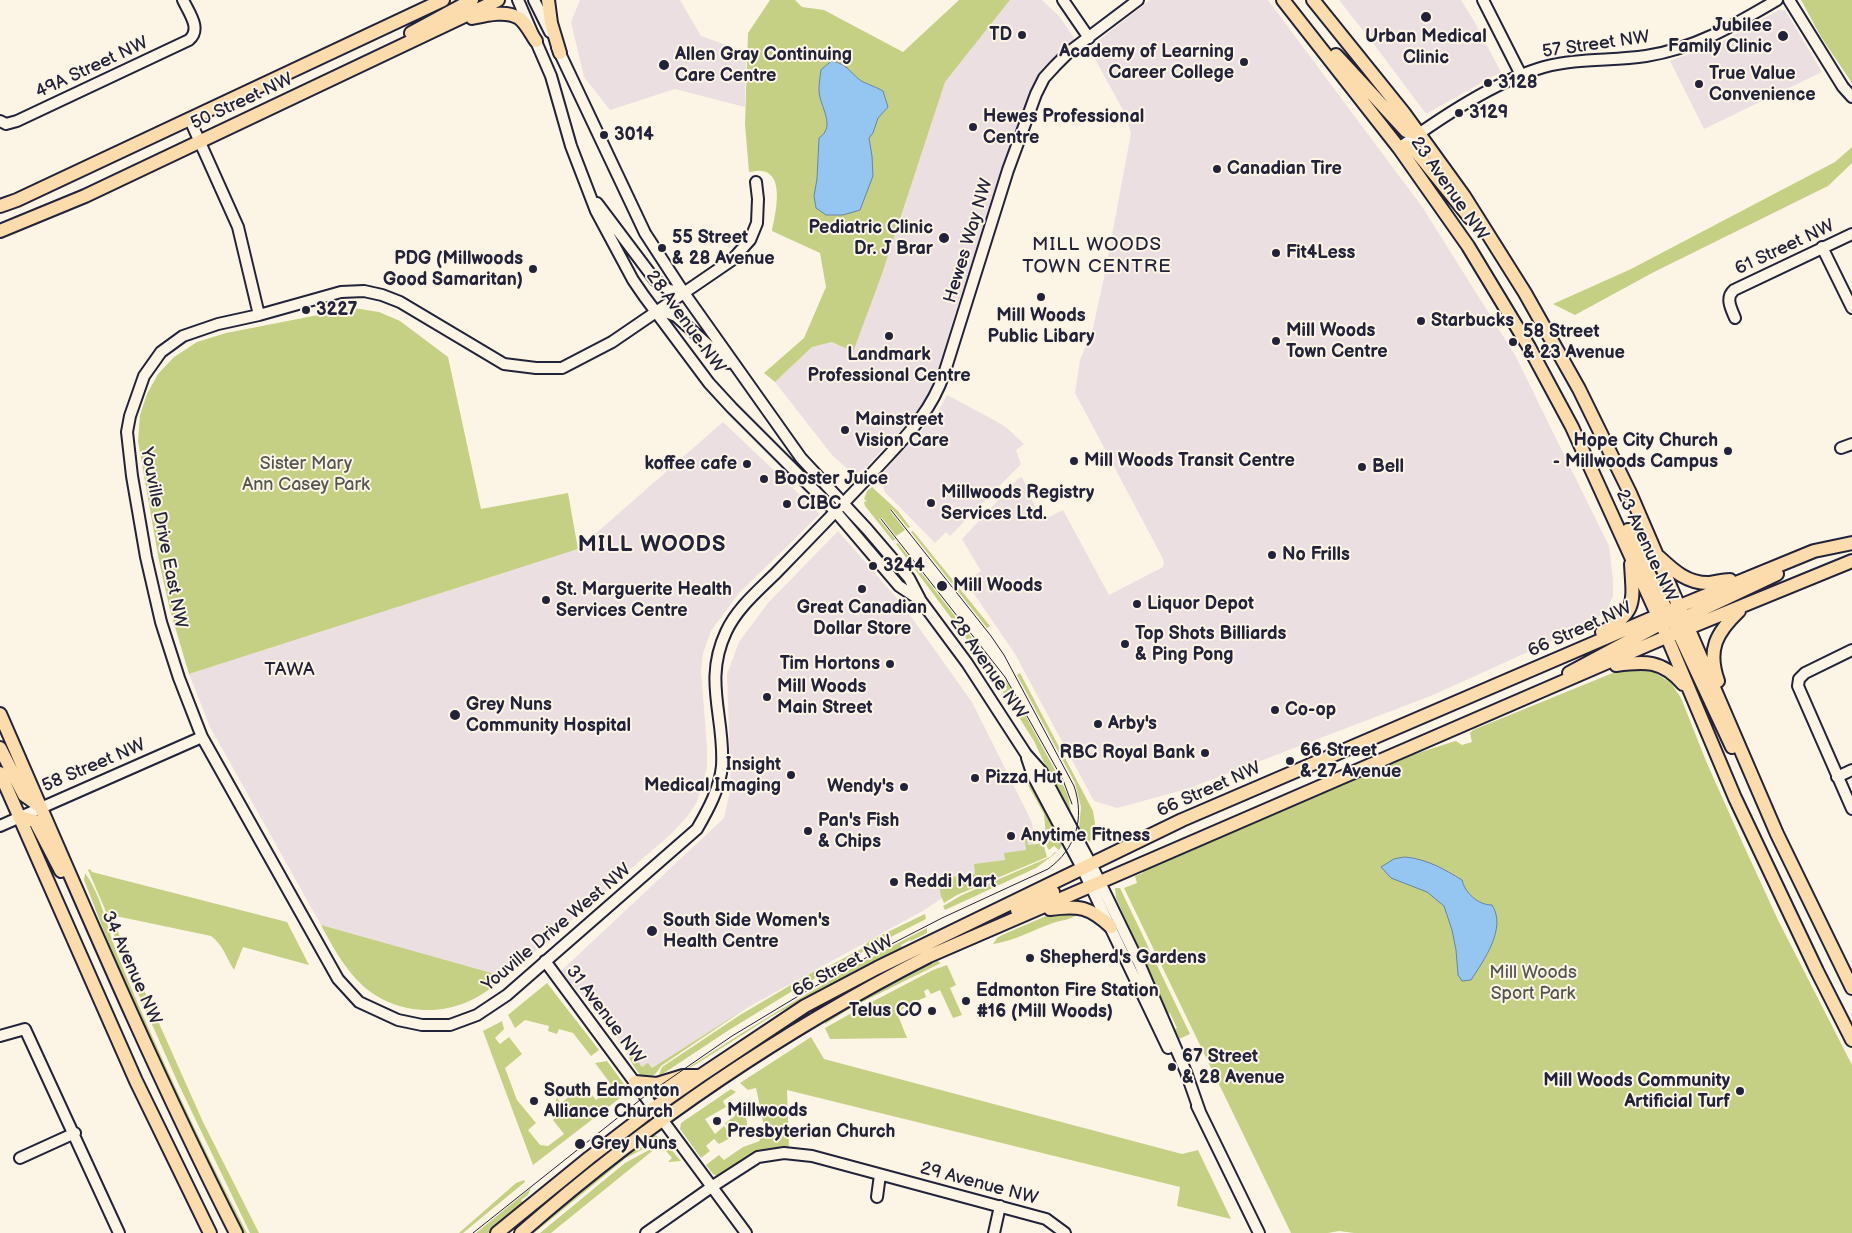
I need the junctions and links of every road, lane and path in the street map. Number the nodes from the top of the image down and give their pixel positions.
1 (183, 0) edge
2 (443, 0) edge
3 (472, 0) edge
4 (498, 0) edge
5 (518, 0) edge
6 (534, 0) edge
7 (548, 0) edge
8 (1063, 0) edge
9 (1138, 0) edge
10 (1283, 0) edge
11 (1311, 0) edge
12 (1777, 0) edge
13 (1789, 0) edge
14 (1484, 1) edge
15 (1301, 23) junction
16 (430, 33) junction
17 (1089, 38) junction
18 (536, 41) junction
19 (560, 53) junction
20 (372, 60) junction
21 (1522, 75) junction
22 (1852, 97) edge
23 (190, 120) junction
24 (1, 122) edge
25 (1419, 133) junction
26 (200, 142) junction
27 (1399, 148) junction
28 (756, 182) dead end
29 (586, 187) junction
30 (0, 206) edge
31 (0, 232) edge
32 (1852, 234) edge
33 (1496, 246) junction
34 (1822, 247) junction
35 (684, 293) junction
36 (1852, 308) edge
37 (655, 311) junction
38 (259, 315) junction
39 (1735, 318) dead end
40 (744, 378) junction
41 (1572, 427) junction
42 (1852, 444) edge
43 (1841, 448) dead end
44 (844, 504) junction
45 (836, 512) junction
46 (1852, 543) edge
47 (1656, 555) junction
48 (1631, 556) junction
49 (1796, 558) junction
50 (1852, 561) edge
51 (1740, 581) junction
52 (921, 601) junction
53 (1747, 604) junction
54 (1673, 621) junction
55 (1852, 650) edge
56 (1575, 651) junction
57 (1601, 667) junction
58 (1557, 686) junction
59 (1690, 693) junction
60 (0, 714) edge
61 (1726, 715) junction
62 (202, 738) junction
63 (0, 748) edge
64 (1852, 770) edge
65 (1750, 771) junction
66 (0, 772) edge
67 (1837, 776) junction
68 (41, 807) junction
69 (1852, 809) edge
70 (19, 817) junction
71 (0, 826) edge
72 (1091, 874) junction
73 (1036, 911) junction
74 (1111, 927) junction
75 (992, 928) junction
76 (104, 950) junction
77 (545, 961) junction
78 (1852, 988) edge
79 (0, 1036) edge
80 (1852, 1040) edge
81 (700, 1076) junction
82 (635, 1082) junction
83 (654, 1108) junction
84 (1200, 1112) junction
85 (662, 1119) junction
86 (75, 1133) junction
87 (20, 1158) dead end
88 (880, 1175) junction
89 (713, 1186) junction
90 (876, 1198) dead end
91 (1000, 1206) junction
92 (120, 1233) edge
93 (210, 1233) edge
94 (236, 1233) edge
95 (497, 1233) edge
96 (521, 1233) edge
97 (646, 1233) edge
98 (746, 1233) edge
99 (994, 1233) edge
100 (1065, 1233) edge
101 (1259, 1233) edge

1 - 24 street, 49A Street NW
2 - 23 main road, 50 Street NW
3 - 20 main road
4 - 16 main road, 50 Street NW
5 - 18 street, 28 Avenue NW
6 - 19 street, 28 Avenue NW
7 - 19 main road
8 - 17 street
9 - 17 street, Hewes Way NW
10 - 15 main road, 23 Avenue NW
11 - 25 main road, 23 Avenue NW
12 - 21 street, 57 Street NW
13 - 22 street
14 - 21 street
15 - 25 main road
15 - 27 main road, 23 Avenue NW
16 - 18 main road
16 - 20 main road, 50 Street NW
17 - 44 street, Hewes Way NW
18 - 29 street, 28 Avenue NW
19 - 35 street, 28 Avenue NW
20 - 26 main road, 50 Street NW
21 - 25 street, 57 Street NW
23 - 26 street
23 - 30 main road, 50 Street NW
25 - 27 street, 57 Street NW
25 - 33 main road, 23 Avenue NW
26 - 31 main road, 50 Street NW
26 - 38 street
27 - 33 main road
27 - 41 main road, 23 Avenue NW
28 - 35 street, Youville Drive East NW
29 - 35 street
29 - 37 street, 28 Avenue NW
32 - 34 street, 61 Street NW
33 - 47 main road, 23 Avenue NW
34 - 36 street
34 - 39 street, 61 Street NW
35 - 37 street, Youville Drive East NW
35 - 40 street, 28 Avenue NW
37 - 38 street, Youville Drive East NW
37 - 40 street
37 - 45 street, 28 Avenue NW
38 - 62 street, Youville Drive East NW
40 - 44 street, 28 Avenue NW
41 - 48 main road, 23 Avenue NW
41 - 54 main road
42 - 43 street
44 - 45 street, Youville Drive West NW
44 - 52 street, 28 Avenue NW
45 - 52 street, 28 Avenue NW
45 - 77 street, Youville Drive West NW
46 - 49 main road, 66 Street NW
47 - 51 main road
47 - 54 main road, 23 Avenue NW
48 - 54 main road, 23 Avenue NW
48 - 56 main road
49 - 51 main road, 66 Street NW
49 - 54 main road
50 - 53 main road, 66 Street NW
51 - 54 main road, 66 Street NW
52 - 72 street, 28 Avenue NW
53 - 54 main road, 66 Street NW
53 - 61 main road
54 - 56 main road, 66 Street NW
54 - 57 main road, 66 Street NW
54 - 58 main road
54 - 59 main road, 23 Avenue NW
54 - 61 main road, 23 Avenue NW
54 - 65 main road
55 - 67 street
56 - 72 main road, 66 Street NW
57 - 58 main road, 66 Street NW
57 - 59 main road
58 - 72 main road, 66 Street NW
59 - 80 main road, 23 Avenue NW
60 - 68 main road, 34 Avenue NW
61 - 65 main road, 23 Avenue NW
62 - 68 street, 58 Street NW
62 - 77 street, Youville Drive West NW
63 - 68 main road
64 - 67 street
65 - 78 main road, 23 Avenue NW
66 - 70 main road
67 - 69 street
68 - 70 street, 58 Street NW
68 - 76 main road, 34 Avenue NW
70 - 71 street, 58 Street NW
70 - 76 main road
70 - 93 main road
72 - 73 main road, 66 Street NW
72 - 74 street, 28 Avenue NW
72 - 75 main road
72 - 81 main road, 66 Street NW
72 - 84 street, 28 Avenue NW
73 - 74 main road
73 - 75 main road, 66 Street NW
74 - 84 street, 28 Avenue NW
75 - 85 main road, 66 Street NW
76 - 94 main road, 34 Avenue NW
77 - 82 street, 31 Avenue NW
79 - 86 street
81 - 82 main road
81 - 83 main road, 66 Street NW
82 - 83 street, 31 Avenue NW
83 - 85 street, 31 Avenue NW
83 - 95 main road, 66 Street NW
84 - 101 street, 28 Avenue NW
85 - 89 street, 31 Avenue NW
85 - 96 main road, 66 Street NW
86 - 87 street
86 - 92 street
88 - 89 street, 29 Avenue NW
88 - 90 street
88 - 91 street, 29 Avenue NW
89 - 97 street, 29 Avenue NW
89 - 98 street, 31 Avenue NW
91 - 99 street
91 - 100 street, 29 Avenue NW

